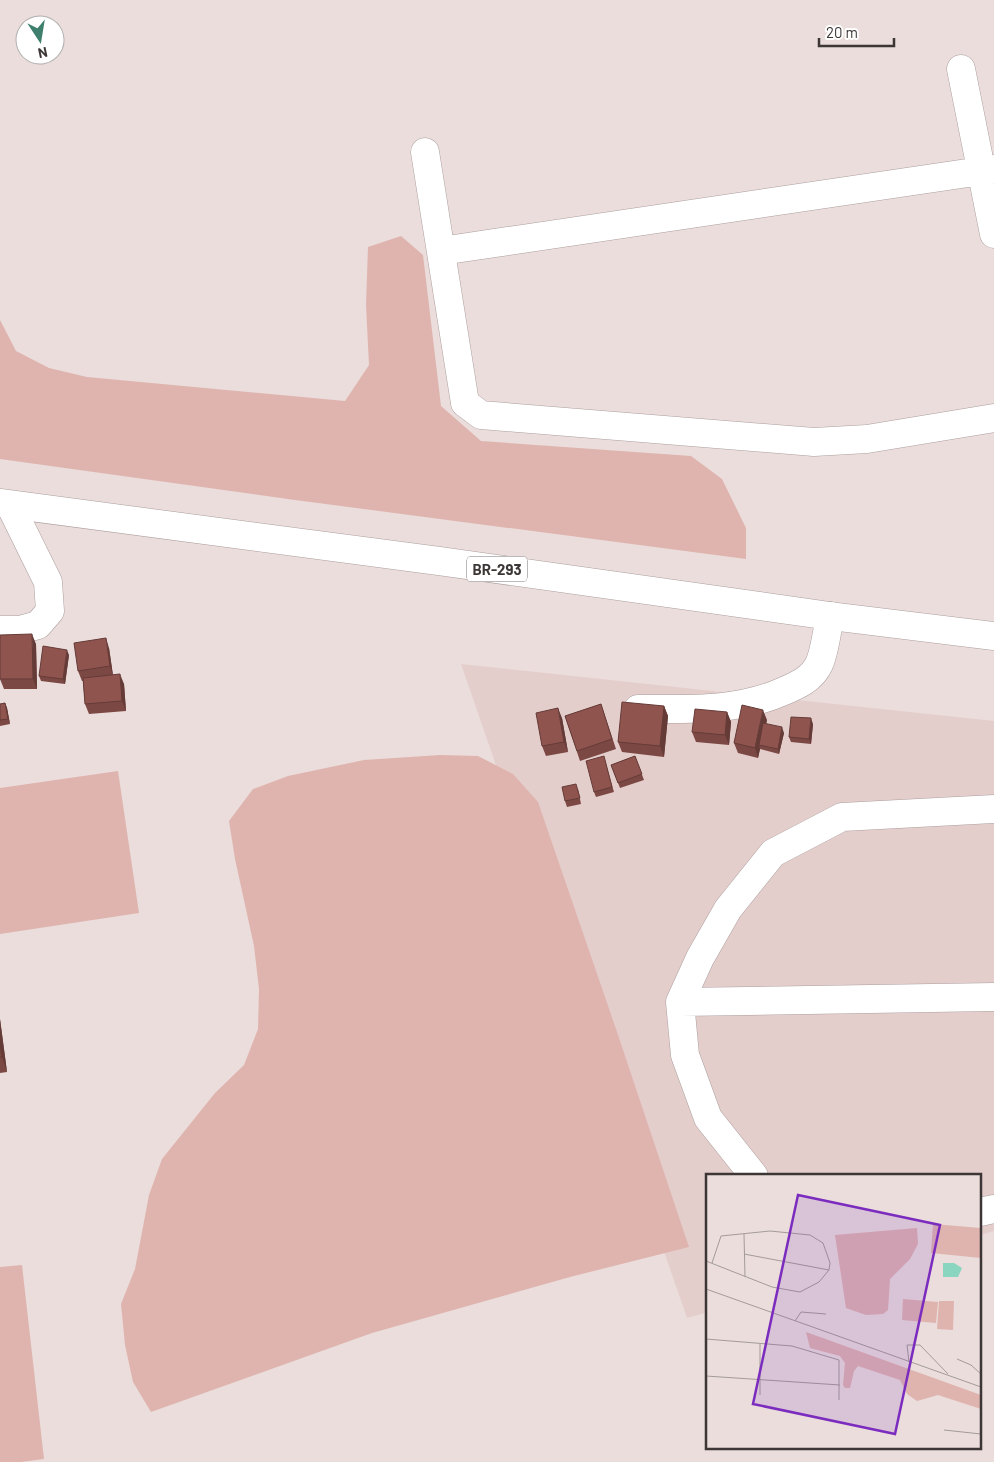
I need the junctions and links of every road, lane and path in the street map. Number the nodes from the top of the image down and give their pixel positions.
1 (961, 69) dead end
2 (425, 152) dead end
3 (987, 170) edge
4 (994, 234) edge
5 (441, 251) junction
6 (994, 418) edge
7 (5, 504) edge
8 (830, 616) junction
9 (0, 630) edge
10 (994, 636) edge
11 (638, 709) edge
12 (994, 809) edge
13 (994, 997) edge
14 (680, 1002) junction
15 (752, 1174) edge

1 - 3 main road
2 - 5 main road
3 - 4 main road
3 - 5 main road
5 - 6 main road
7 - 8 main road, BR-293
7 - 9 main road
8 - 10 main road, BR-293
8 - 11 main road
12 - 14 main road
13 - 14 main road
14 - 15 main road

